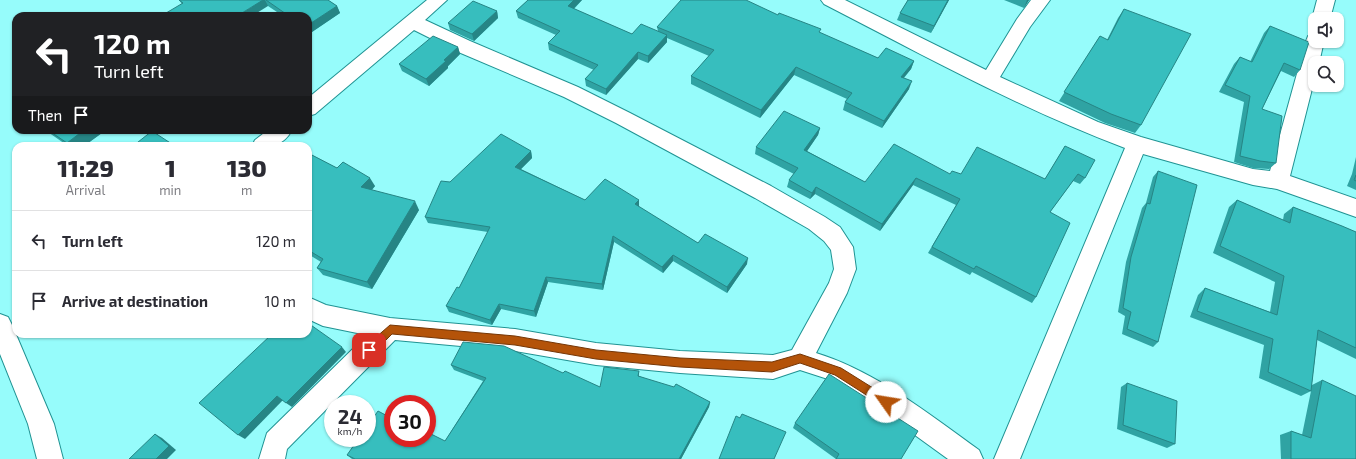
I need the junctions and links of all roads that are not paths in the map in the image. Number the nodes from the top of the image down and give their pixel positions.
1 (438, 0) edge
2 (830, 0) edge
3 (1040, 0) edge
4 (1326, 0) edge
5 (1323, 12) edge
6 (413, 22) junction
7 (1313, 48) edge
8 (989, 80) junction
9 (312, 106) edge
10 (277, 134) edge
11 (267, 142) edge
12 (1137, 144) junction
13 (1278, 181) junction
14 (1356, 208) edge
15 (312, 310) edge
16 (0, 325) edge
17 (390, 329) junction
18 (800, 358) junction
19 (50, 459) edge
20 (272, 459) edge
21 (970, 459) edge
22 (1007, 459) edge

1 - 6 street
2 - 8 street
3 - 8 street
4 - 5 street
6 - 9 street
6 - 18 street
7 - 13 street
8 - 12 street
10 - 11 street
12 - 13 street
12 - 22 street
13 - 14 street
15 - 17 street
16 - 19 street
17 - 18 street
17 - 20 street
18 - 21 street

